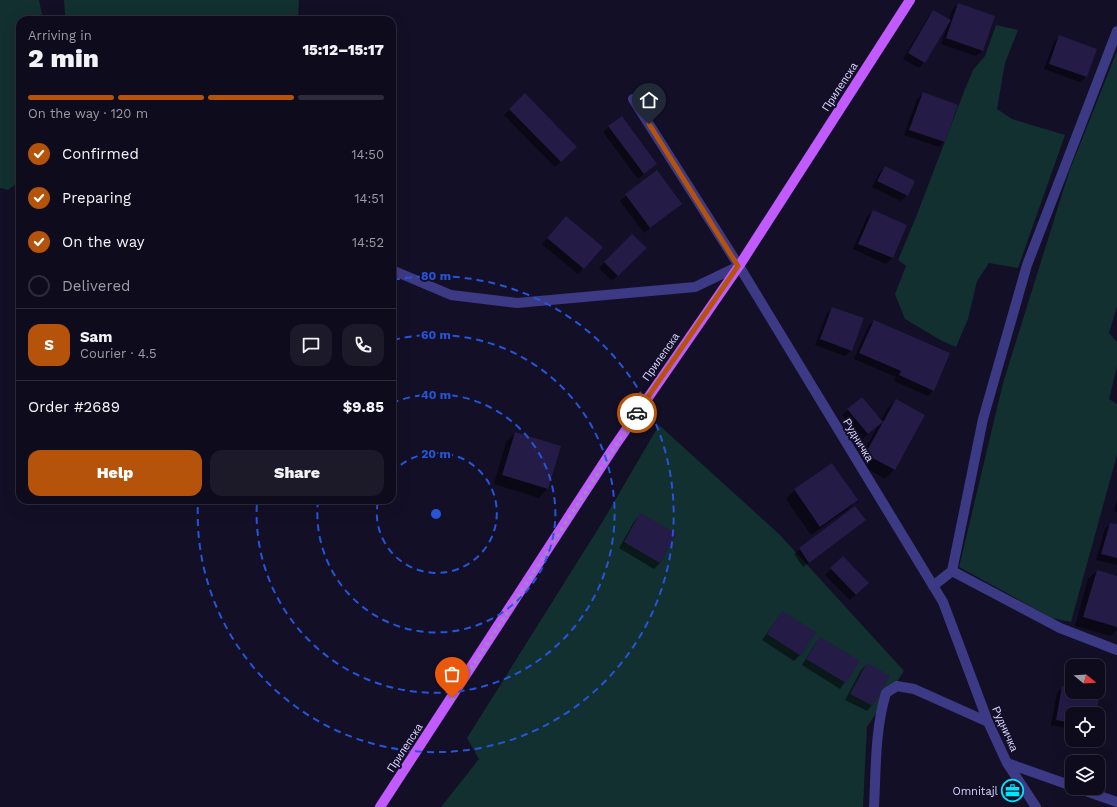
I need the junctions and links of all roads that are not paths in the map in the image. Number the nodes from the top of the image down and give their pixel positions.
1 (910, 0) edge
2 (1117, 31) edge
3 (633, 98) dead end
4 (738, 266) junction
5 (396, 272) edge
6 (952, 571) junction
7 (933, 586) junction
8 (1117, 650) edge
9 (988, 722) junction
10 (1008, 763) junction
11 (1065, 783) edge
12 (1097, 795) edge
13 (1117, 802) edge
14 (380, 807) edge
15 (874, 807) edge
16 (1036, 807) edge

1 - 4 main road, Прилепска
2 - 6 street
3 - 4 street, Рудничка
4 - 5 street
4 - 7 street, Рудничка
4 - 14 main road, Прилепска
6 - 7 street
6 - 8 street
7 - 9 street, Рудничка
9 - 10 street, Рудничка
9 - 15 street
10 - 11 street
10 - 16 street, Рудничка
12 - 13 street

